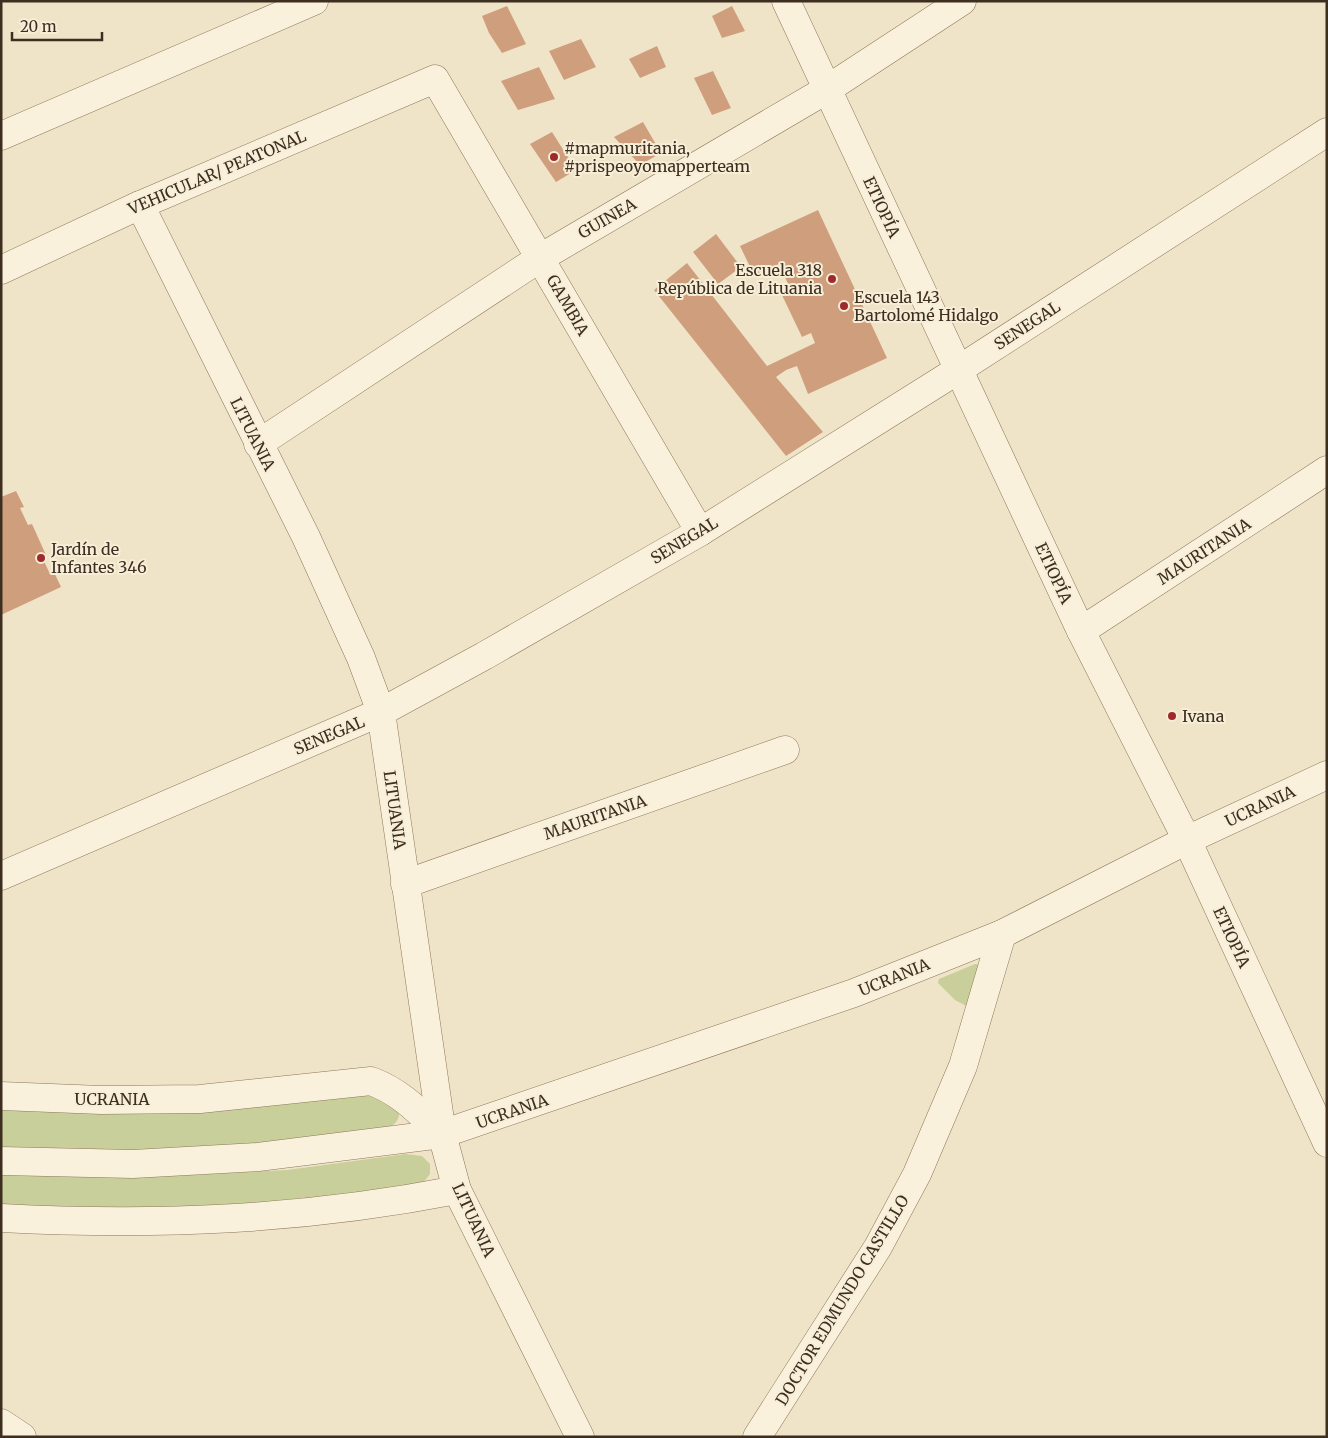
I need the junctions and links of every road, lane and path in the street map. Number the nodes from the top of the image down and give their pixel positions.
1 (314, 1) edge
2 (786, 1) edge
3 (962, 1) edge
4 (435, 79) joint
5 (826, 90) junction
6 (1327, 132) edge
7 (1, 136) edge
8 (140, 205) junction
9 (540, 258) junction
10 (1, 270) edge
11 (958, 370) junction
12 (258, 444) junction
13 (1327, 470) edge
14 (700, 532) junction
15 (1081, 631) junction
16 (382, 712) junction
17 (786, 750) dead end
18 (1327, 775) edge
19 (1187, 840) junction
20 (1, 876) edge
21 (405, 884) junction
22 (1002, 934) junction
23 (1, 1096) edge
24 (1323, 1125) edge
25 (442, 1134) junction
26 (1, 1161) edge
27 (457, 1190) junction
28 (1, 1218) edge
29 (1, 1423) edge
30 (22, 1437) edge
31 (580, 1437) edge
32 (757, 1437) edge

1 - 7 street
2 - 5 street, ETIOPÍA
3 - 5 street, GUINEA
4 - 8 street, VEHICULAR/ PEATONAL
4 - 9 street, GAMBIA
5 - 9 street, GUINEA
5 - 11 street, ETIOPÍA
6 - 11 street, SENEGAL
8 - 10 street, VEHICULAR/ PEATONAL
8 - 12 street, LITUANIA
9 - 12 street, GUINEA
9 - 14 street, GAMBIA
11 - 14 street, SENEGAL
11 - 15 street, ETIOPÍA
12 - 16 street, LITUANIA
13 - 15 street, MAURITANIA
14 - 16 street, SENEGAL
15 - 19 street, ETIOPÍA
16 - 20 street, SENEGAL
16 - 21 street, LITUANIA
17 - 21 street, MAURITANIA
18 - 19 street, UCRANIA
19 - 22 street, UCRANIA
19 - 24 street, ETIOPÍA
21 - 25 street, LITUANIA
22 - 25 street, UCRANIA
22 - 32 street, DOCTOR EDMUNDO CASTILLO
23 - 25 street, UCRANIA
25 - 26 street, UCRANIA
25 - 27 street, LITUANIA
27 - 28 street
27 - 31 street, LITUANIA
29 - 30 street

